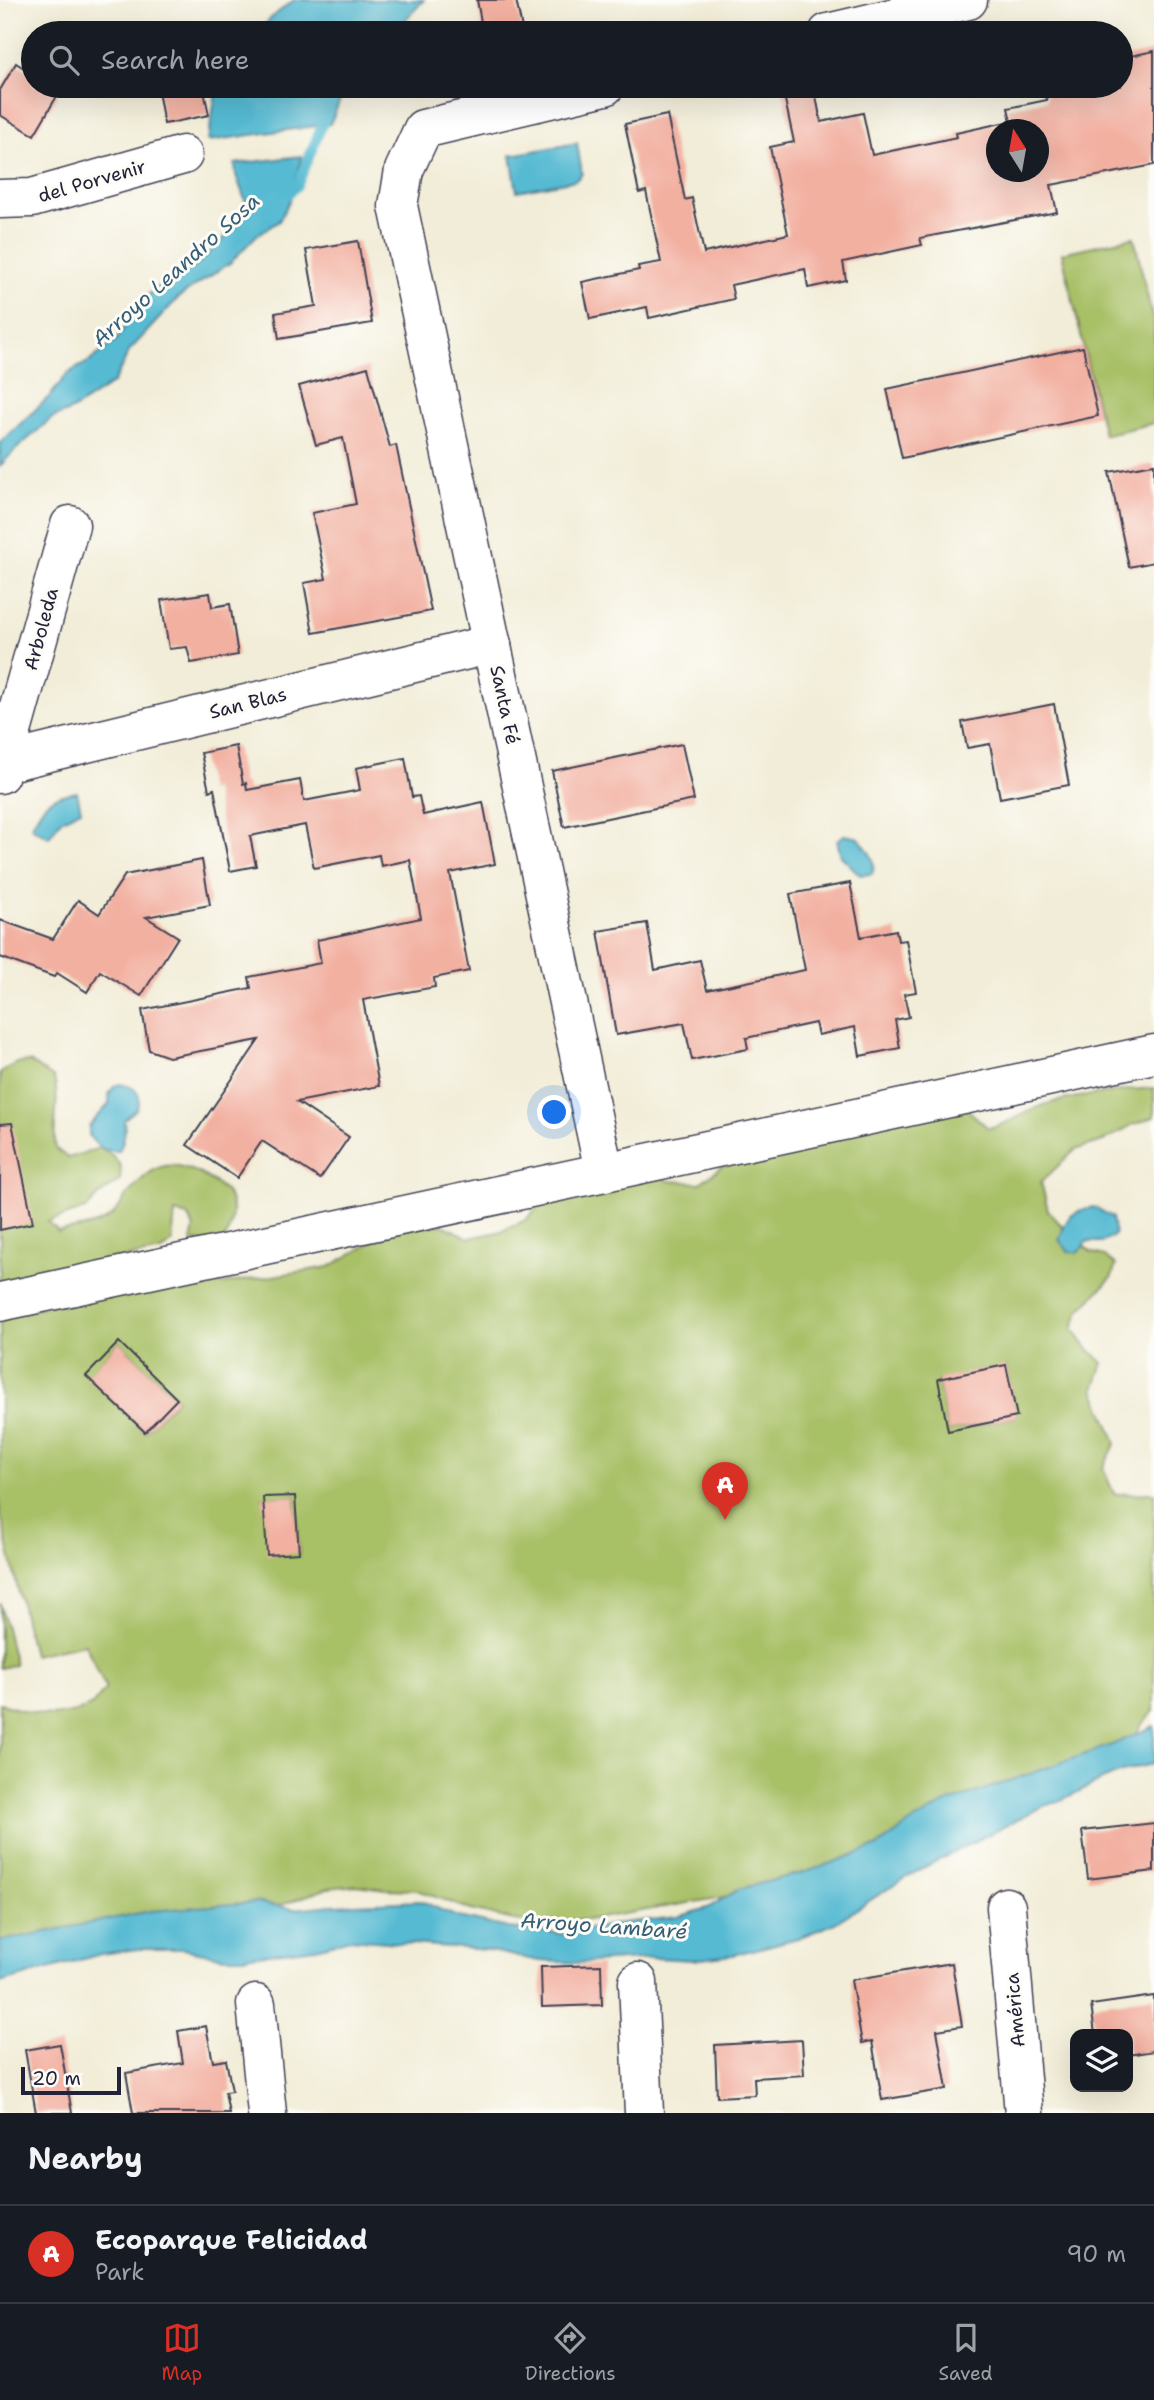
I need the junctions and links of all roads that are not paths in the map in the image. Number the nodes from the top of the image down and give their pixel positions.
1 (968, 0) edge
2 (879, 21) edge
3 (554, 98) edge
4 (183, 155) dead end
5 (0, 200) edge
6 (70, 525) dead end
7 (492, 644) junction
8 (2, 768) edge
9 (1154, 1054) edge
10 (604, 1171) junction
11 (0, 1302) edge
12 (1006, 1908) dead end
13 (638, 1982) dead end
14 (256, 2004) dead end
15 (267, 2113) edge
16 (644, 2113) edge
17 (1024, 2113) edge

1 - 2 street
3 - 7 street, Santa Fé
4 - 5 street, del Porvenir
6 - 8 street, Arboleda
7 - 8 street, San Blas
7 - 10 street, Santa Fé
9 - 10 street
10 - 11 street
12 - 17 street, América
13 - 16 street
14 - 15 street

